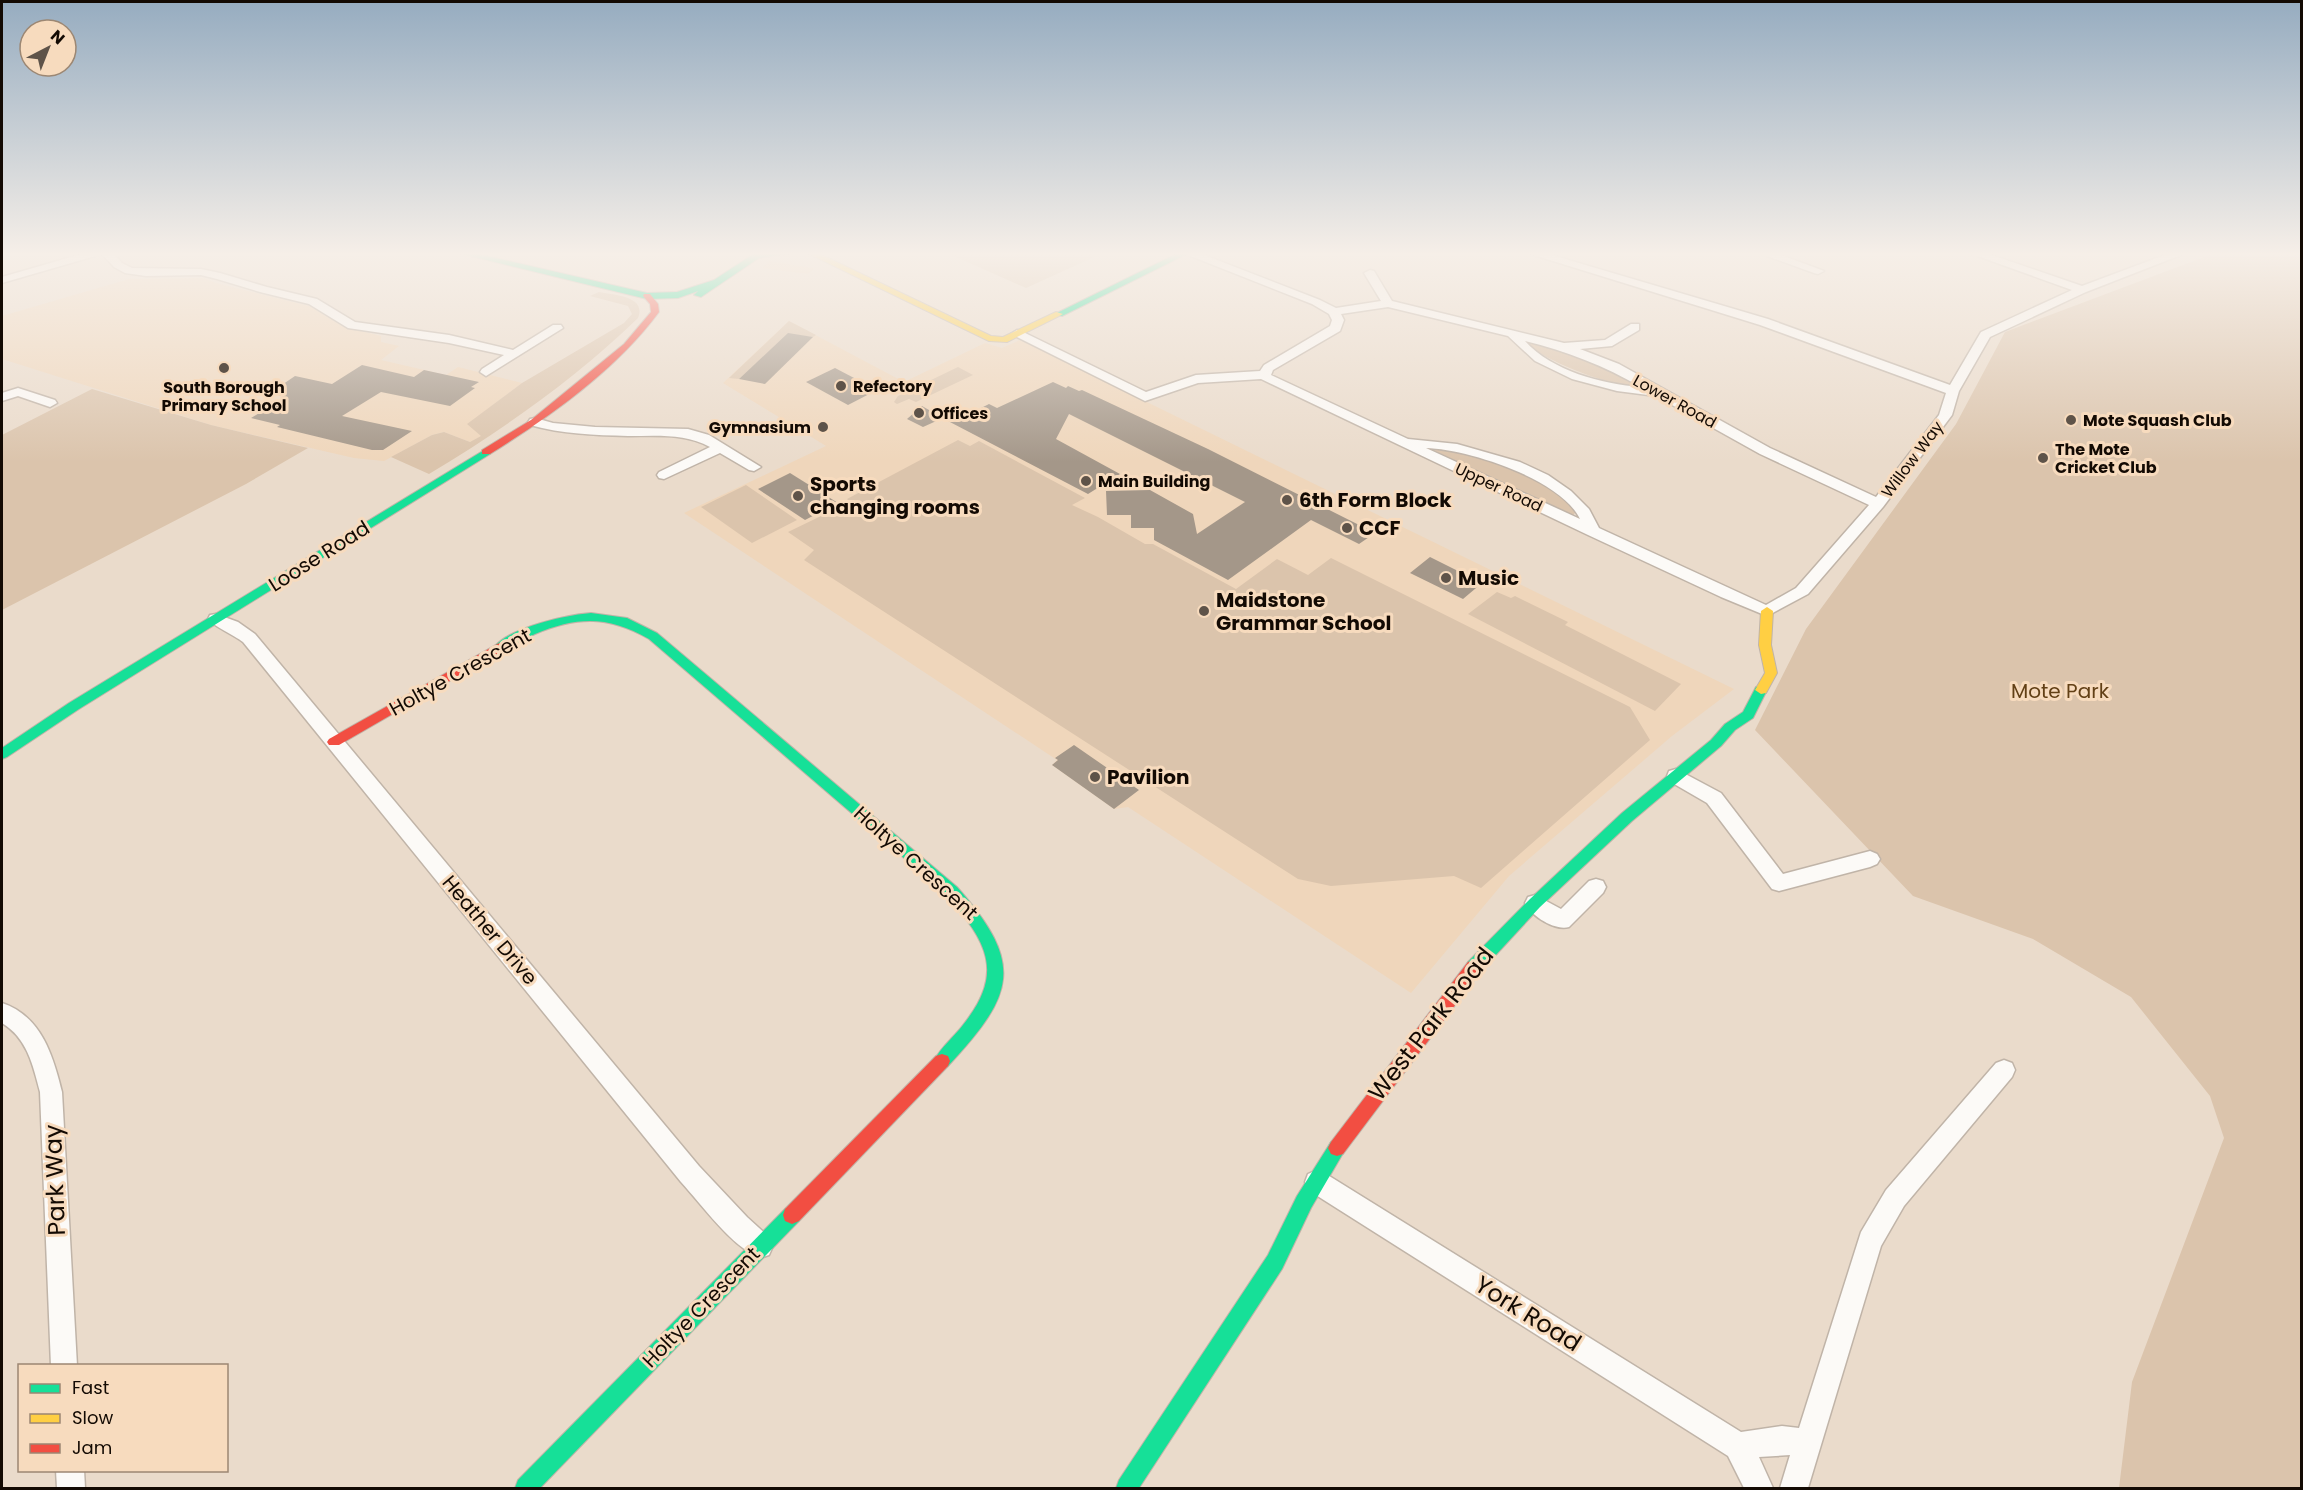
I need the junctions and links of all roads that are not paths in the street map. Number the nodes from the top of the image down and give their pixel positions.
1 (663, 322) dead end
2 (349, 323) edge
3 (646, 323) edge
4 (957, 323) edge
5 (1041, 323) edge
6 (1337, 323) edge
7 (1469, 323) edge
8 (1765, 323) edge
9 (2012, 323) edge
10 (1635, 327) dead end
11 (557, 328) dead end
12 (1512, 333) junction
13 (1017, 334) junction
14 (1608, 343) junction
15 (627, 346) junction
16 (1562, 346) junction
17 (515, 354) junction
18 (1615, 367) junction
19 (486, 372) dead end
20 (1265, 375) junction
21 (1953, 391) junction
22 (1660, 392) junction
23 (2, 397) edge
24 (50, 403) dead end
25 (535, 422) junction
26 (1404, 443) junction
27 (722, 447) junction
28 (754, 467) dead end
29 (664, 475) dead end
30 (1878, 504) junction
31 (1593, 532) junction
32 (1767, 611) junction
33 (216, 620) junction
34 (334, 742) junction
35 (2, 754) edge
36 (1676, 776) junction
37 (1870, 859) dead end
38 (1596, 887) dead end
39 (1534, 903) junction
40 (2, 1012) edge
41 (2004, 1070) dead end
42 (1317, 1182) junction
43 (760, 1246) junction
44 (64, 1364) edge
45 (1808, 1443) junction
46 (1738, 1446) junction
47 (70, 1472) edge
48 (71, 1488) edge
49 (526, 1488) edge
50 (1127, 1488) edge
51 (1759, 1488) edge
52 (1794, 1488) edge

1 - 15 main road, Loose Road
2 - 17 street
3 - 15 main road, Loose Road
4 - 13 main road
5 - 13 main road
6 - 20 street
7 - 12 street, Lower Road
8 - 21 street
9 - 21 street, Willow Way
10 - 14 street
11 - 17 street
12 - 16 street, Lower Road
12 - 22 street
13 - 20 street
14 - 16 street
14 - 18 street
15 - 25 main road, Loose Road
16 - 18 street, Lower Road
17 - 19 street
18 - 22 street, Lower Road
20 - 26 street, Upper Road
21 - 30 street, Willow Way
22 - 30 street, Lower Road
23 - 24 street
25 - 27 street
25 - 33 main road, Loose Road
26 - 31 street, Upper Road
26 - 31 street, Upper Road
27 - 28 street
27 - 29 street
30 - 32 street, Willow Way
31 - 32 street, Upper Road
32 - 36 main road, West Park Road
33 - 34 street, Heather Drive
33 - 35 main road, Loose Road
34 - 43 street, Heather Drive
34 - 43 main road, Holtye Crescent
36 - 37 street
36 - 39 main road, West Park Road
38 - 39 street
39 - 42 main road, West Park Road
40 - 44 street, Park Way
41 - 45 street
42 - 46 street, York Road
42 - 50 main road, West Park Road
43 - 49 main road, Holtye Crescent
45 - 46 street
45 - 52 street
46 - 51 street
47 - 48 street

